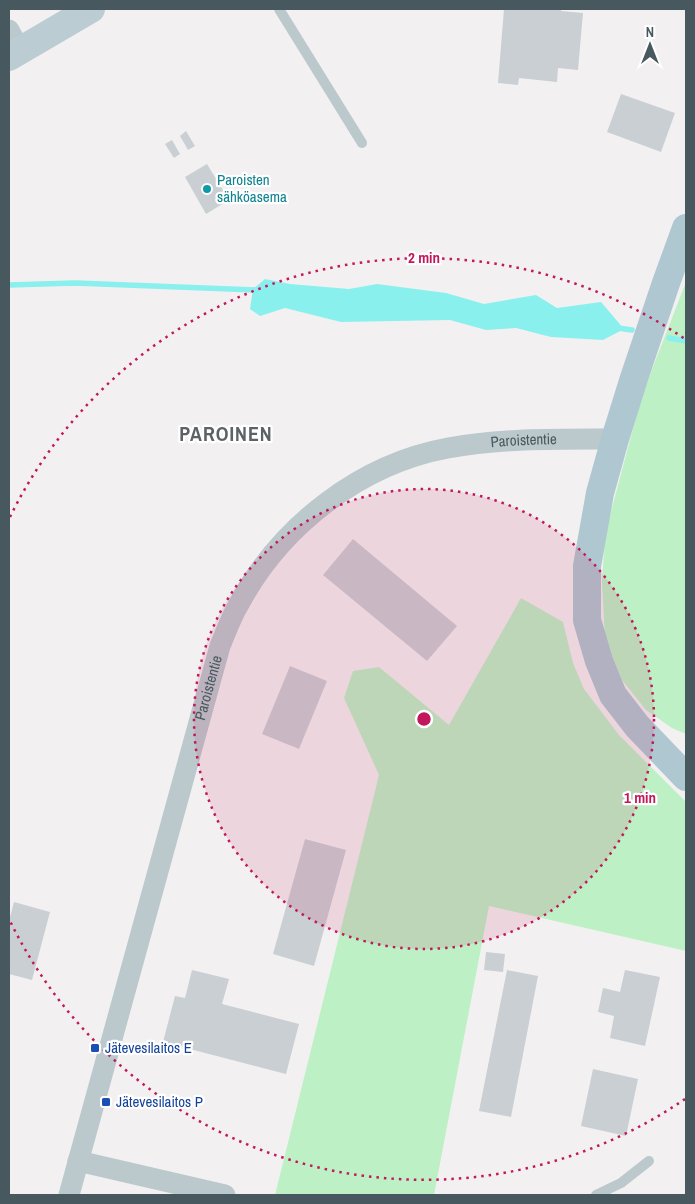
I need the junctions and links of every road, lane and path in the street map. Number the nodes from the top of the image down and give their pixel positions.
1 (91, 9) edge
2 (279, 9) edge
3 (12, 46) edge
4 (362, 143) dead end
5 (686, 228) edge
6 (615, 439) junction
7 (652, 741) junction
8 (686, 752) edge
9 (686, 777) edge
10 (78, 1161) junction
11 (649, 1161) dead end
12 (69, 1195) edge
13 (224, 1195) edge
14 (596, 1195) edge

1 - 3 main road
2 - 4 lane
5 - 6 main road
6 - 7 main road
6 - 10 street, Paroistentie
7 - 8 main road
7 - 9 main road
10 - 12 street, Paroistentie
10 - 13 street
11 - 14 lane

